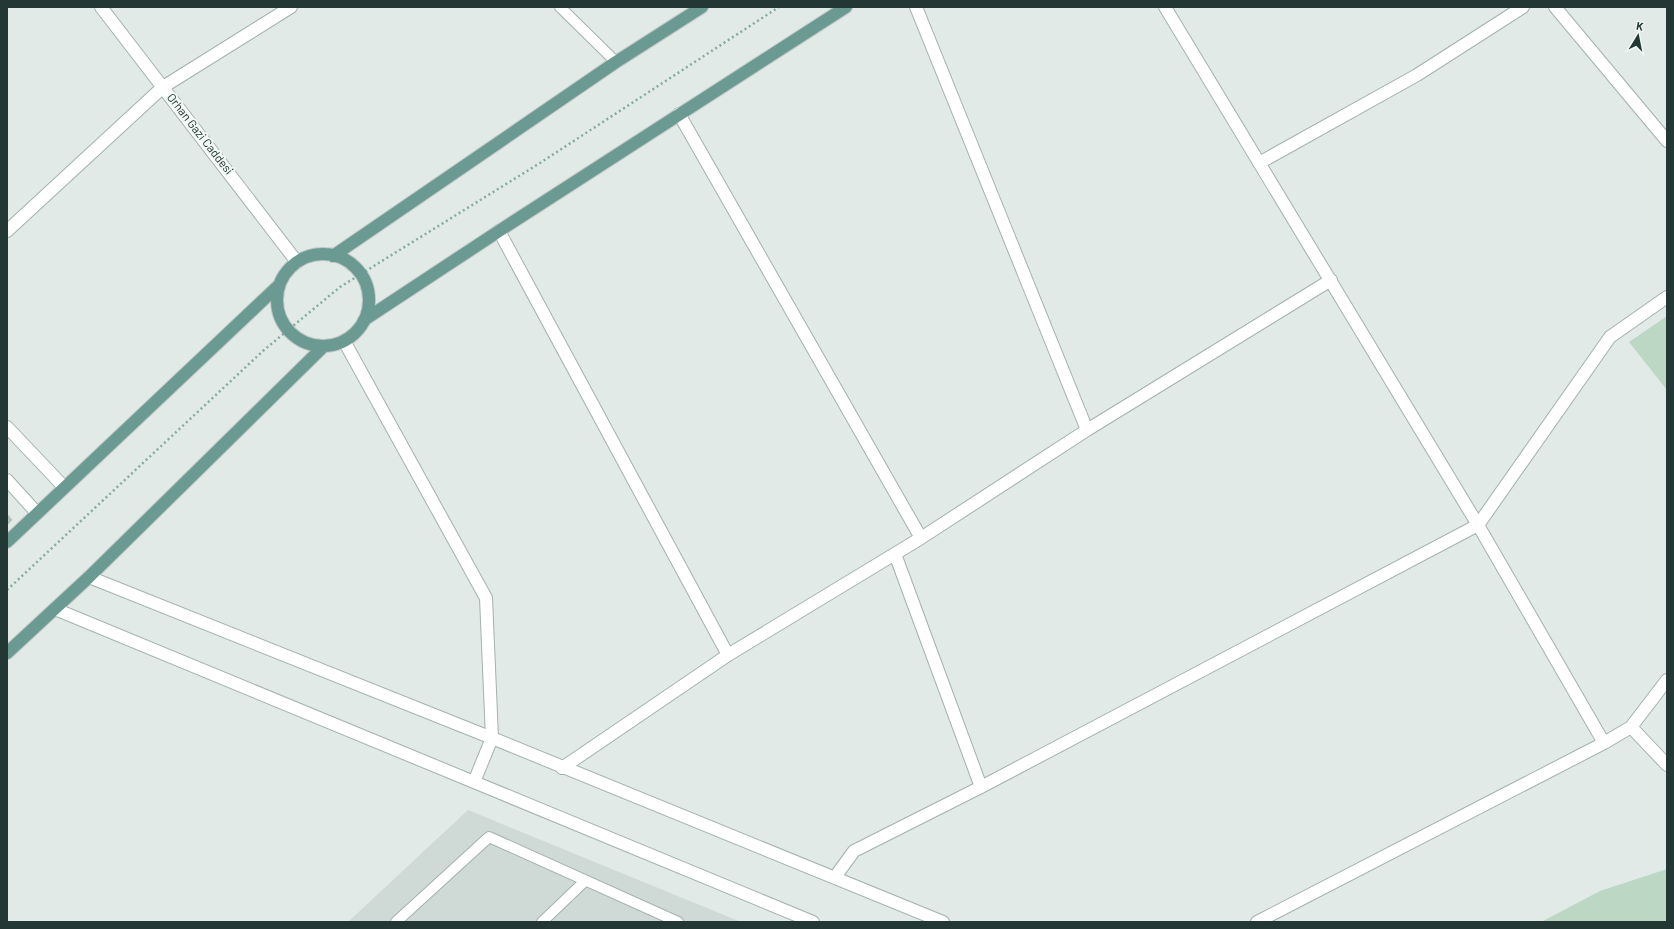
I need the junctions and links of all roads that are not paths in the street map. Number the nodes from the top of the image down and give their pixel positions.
1 (101, 7) edge
2 (291, 7) edge
3 (560, 7) edge
4 (702, 7) edge
5 (846, 7) edge
6 (916, 7) edge
7 (1165, 7) edge
8 (1524, 7) edge
9 (1555, 7) edge
10 (616, 62) junction
11 (163, 87) junction
12 (679, 114) junction
13 (1667, 141) edge
14 (1259, 163) junction
15 (7, 231) edge
16 (499, 231) junction
17 (333, 256) junction
18 (298, 262) junction
19 (1331, 280) junction
20 (278, 286) junction
21 (1667, 297) edge
22 (364, 320) junction
23 (344, 341) junction
24 (324, 346) junction
25 (7, 426) edge
26 (1087, 430) junction
27 (7, 480) edge
28 (64, 487) junction
29 (37, 513) junction
30 (1478, 525) junction
31 (921, 538) junction
32 (7, 542) edge
33 (895, 554) junction
34 (89, 577) junction
35 (55, 609) junction
36 (7, 652) edge
37 (728, 655) junction
38 (1667, 680) edge
39 (1630, 727) junction
40 (492, 738) junction
41 (1604, 743) junction
42 (1667, 765) edge
43 (562, 768) junction
44 (474, 782) junction
45 (981, 787) junction
46 (835, 877) junction
47 (585, 881) junction
48 (396, 922) edge
49 (542, 922) edge
50 (678, 922) edge
51 (813, 922) edge
52 (944, 922) edge
53 (1257, 922) edge

1 - 11 street, Orhan Gazi Caddesi
2 - 11 street
3 - 10 lane
4 - 10 main road
5 - 12 main road
6 - 26 street
7 - 14 street
8 - 14 street
9 - 13 street
10 - 17 main road
11 - 15 street
11 - 18 street, Orhan Gazi Caddesi
12 - 16 main road
12 - 31 street
14 - 19 street
16 - 22 main road
16 - 37 street
17 - 18 main road
17 - 22 main road
18 - 20 main road
19 - 26 street
19 - 30 street
20 - 24 main road
20 - 28 main road
21 - 30 street
22 - 23 main road
23 - 24 main road
23 - 40 street
24 - 34 main road
25 - 28 street
26 - 31 street
27 - 29 street
28 - 29 main road
29 - 32 main road
30 - 41 street
30 - 45 street
31 - 33 street
33 - 37 street
33 - 45 street
34 - 35 main road
34 - 40 street
35 - 36 main road
35 - 44 street
37 - 43 street
38 - 39 street
39 - 41 street
39 - 42 street
40 - 43 street
40 - 44 street
41 - 53 street
43 - 46 street
44 - 51 street
45 - 46 street
46 - 52 street
47 - 48 lane
47 - 49 lane
47 - 50 lane

